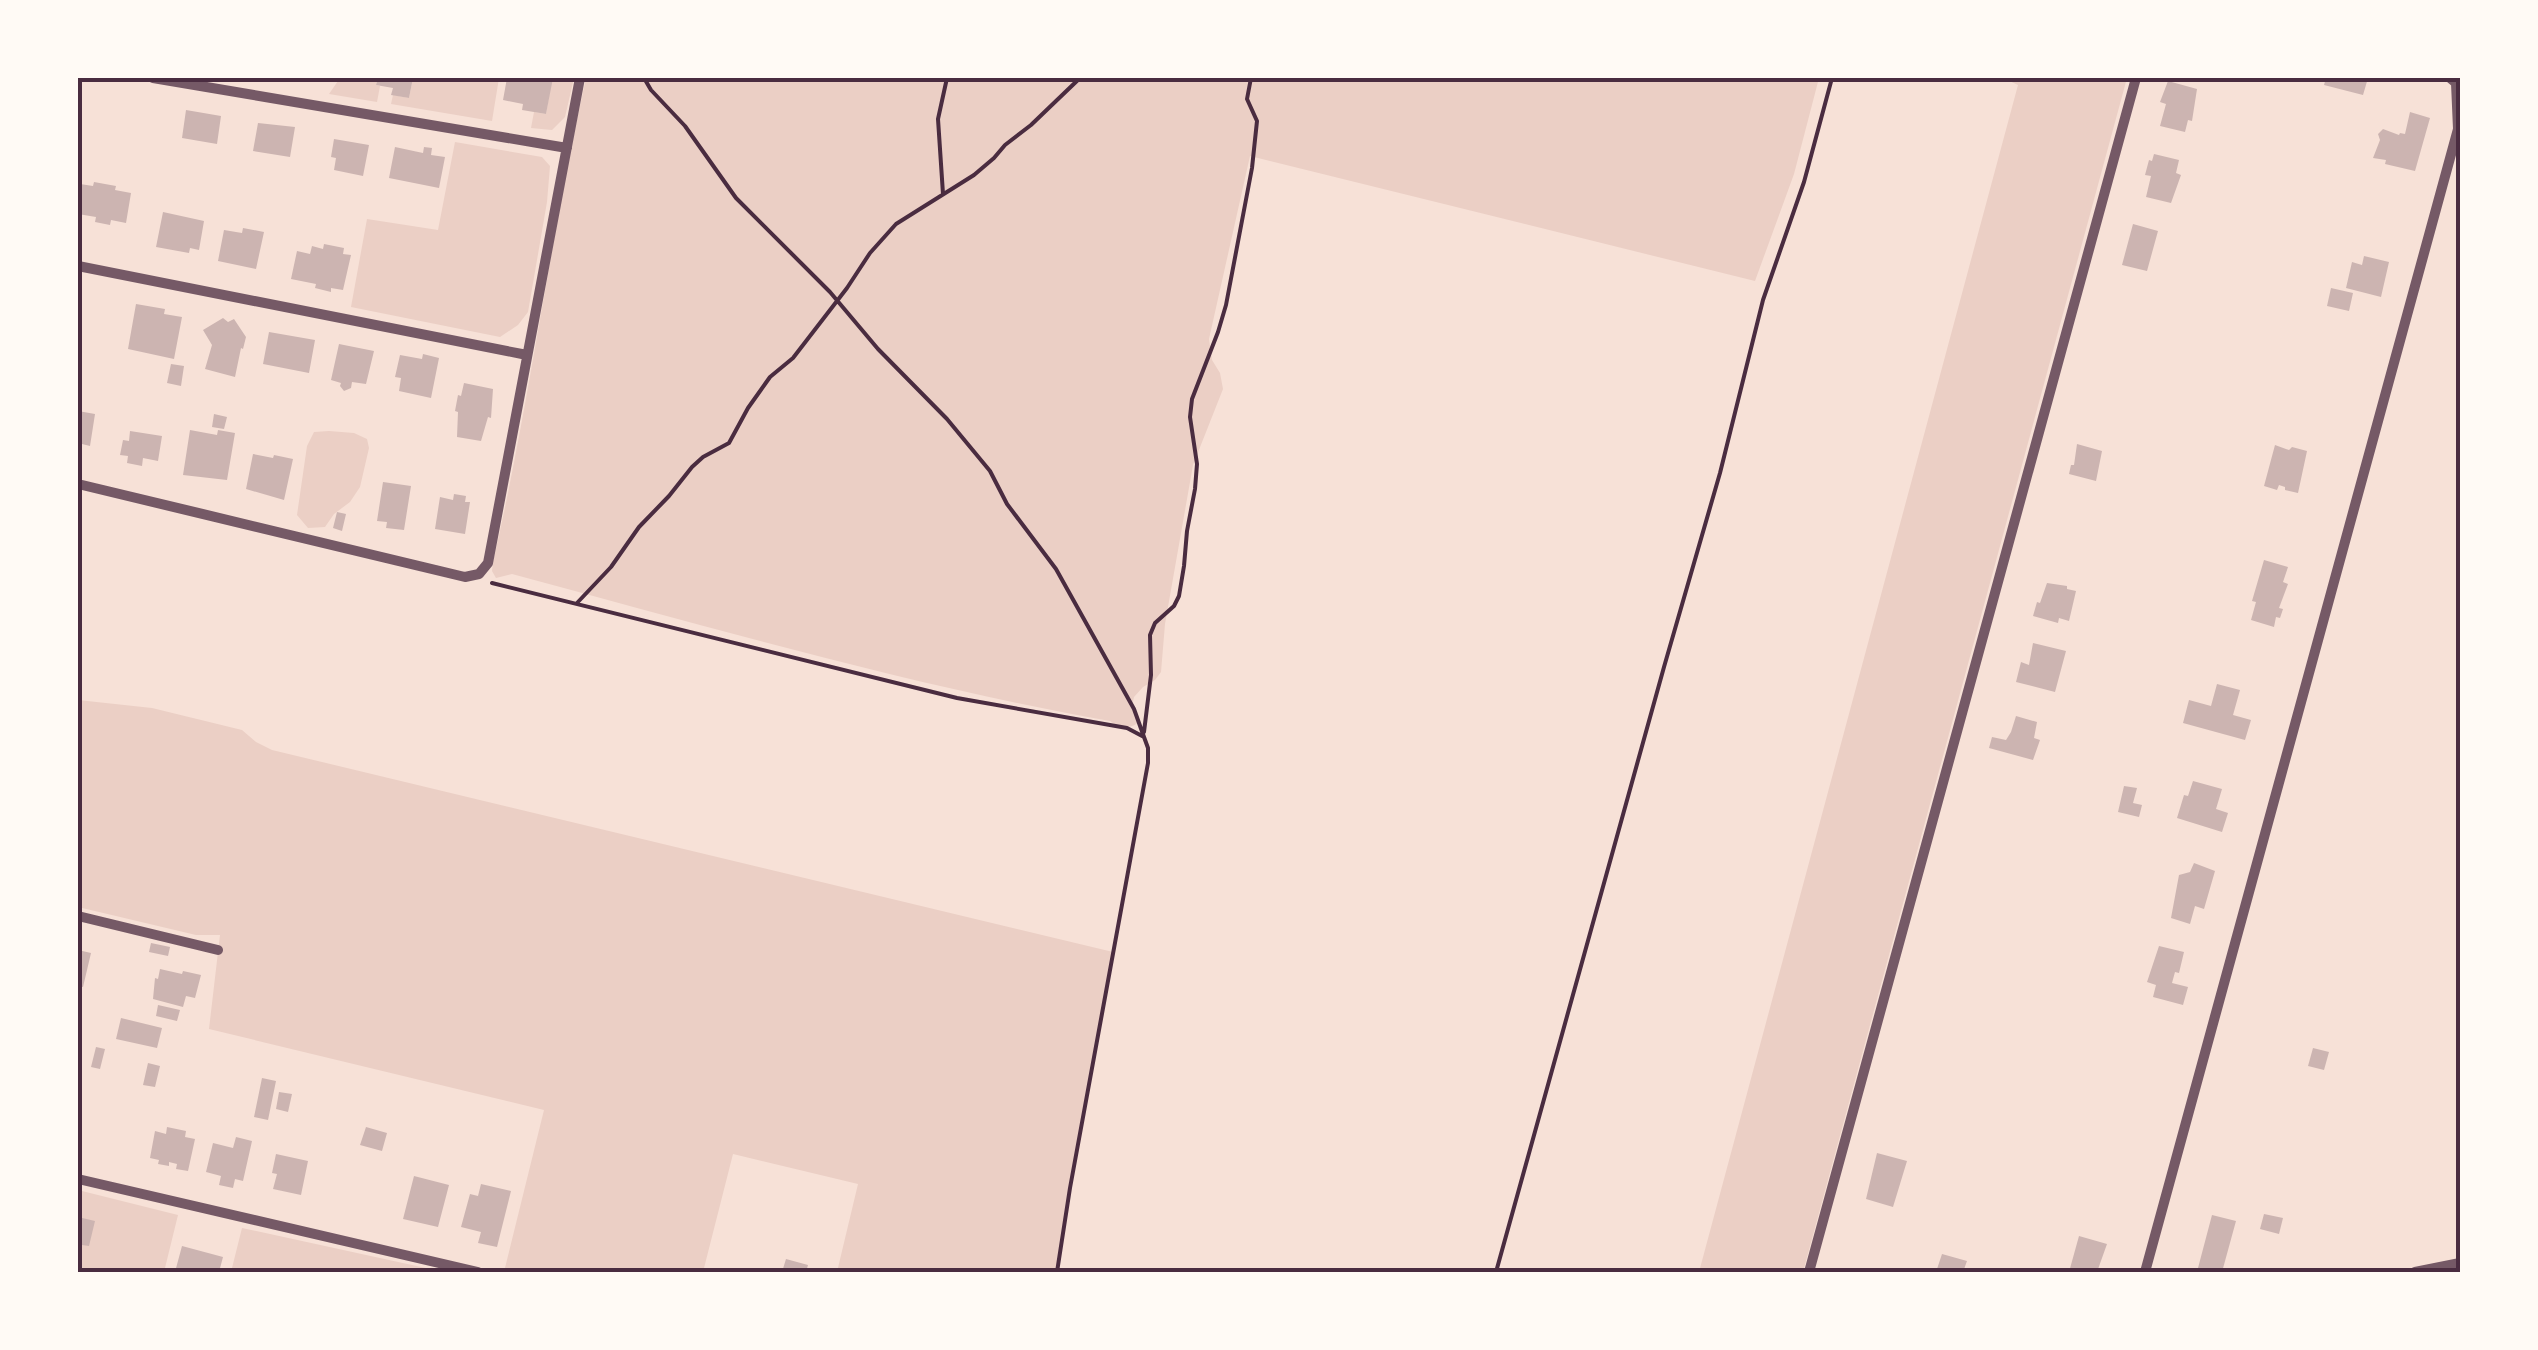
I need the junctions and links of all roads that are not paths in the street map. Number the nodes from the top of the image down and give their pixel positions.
1 (153, 78) edge
2 (580, 78) edge
3 (2136, 78) edge
4 (2453, 80) edge
5 (567, 148) junction
6 (78, 266) edge
7 (527, 356) junction
8 (78, 484) edge
9 (78, 916) edge
10 (218, 950) dead end
11 (78, 1179) edge
12 (2460, 1264) edge
13 (478, 1272) edge
14 (1809, 1272) edge
15 (2144, 1272) edge
16 (2415, 1272) edge

1 - 5 street
2 - 5 street
3 - 14 street
4 - 15 street
5 - 7 street
6 - 7 street
7 - 8 street
9 - 10 street
11 - 13 street
12 - 16 street

